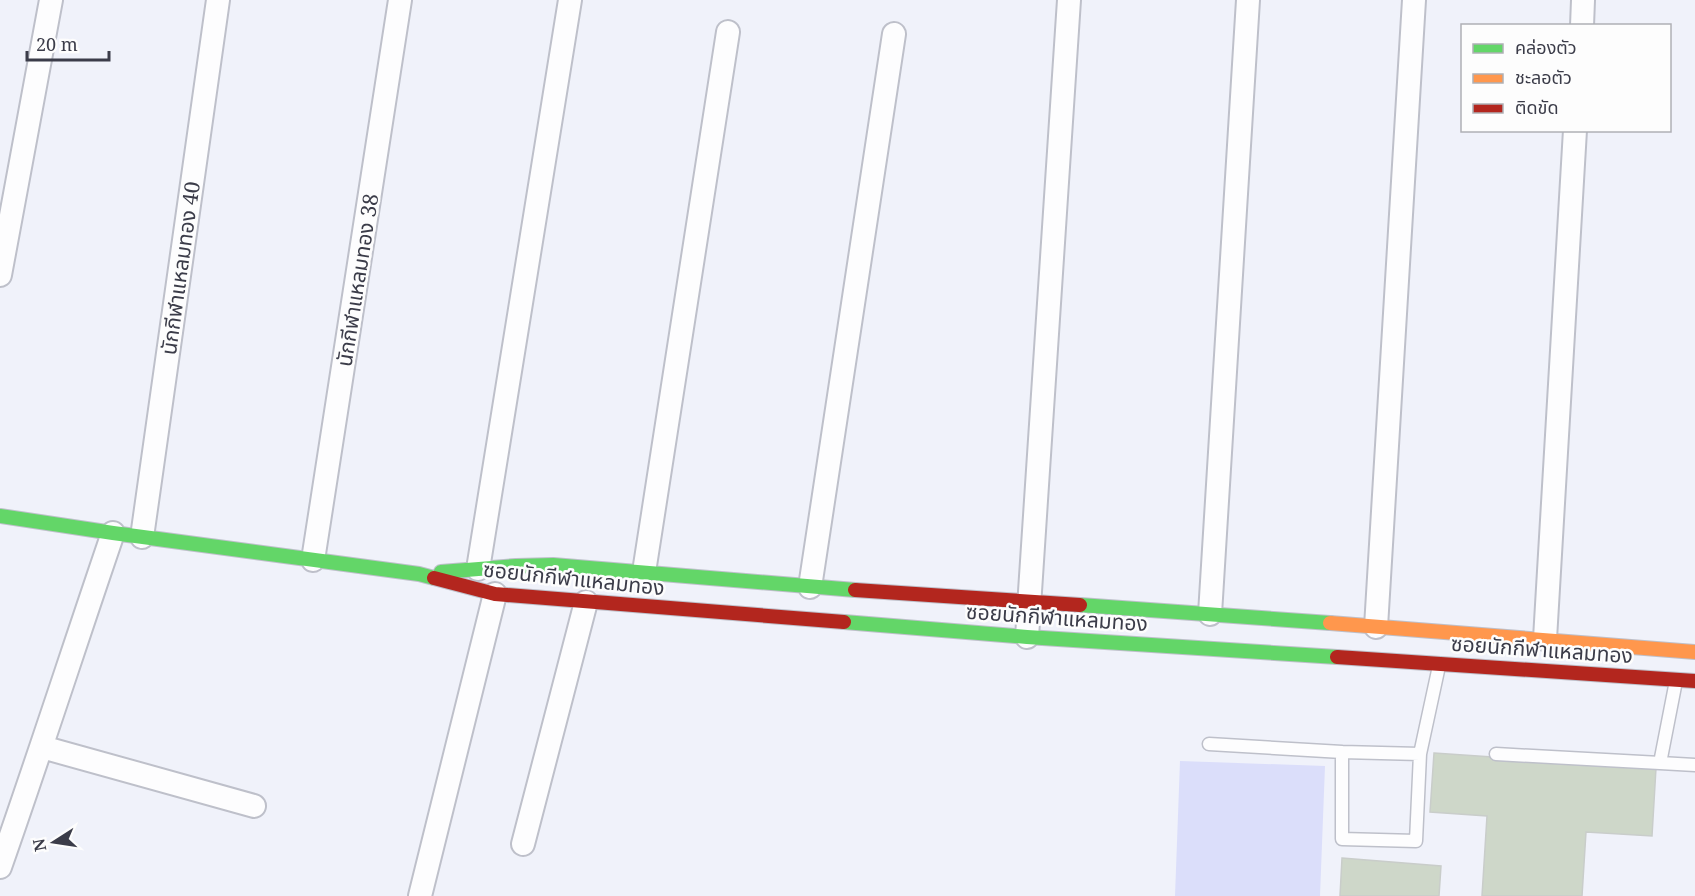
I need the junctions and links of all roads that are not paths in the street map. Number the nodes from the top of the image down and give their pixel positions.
1 (51, 0) edge
2 (219, 0) edge
3 (400, 0) edge
4 (570, 0) edge
5 (1069, 0) edge
6 (1248, 0) edge
7 (1414, 0) edge
8 (1583, 0) edge
9 (1582, 24) edge
10 (728, 32) dead end
11 (894, 34) dead end
12 (1575, 132) edge
13 (0, 275) edge
14 (0, 516) edge
15 (112, 533) junction
16 (142, 537) junction
17 (312, 560) junction
18 (478, 569) junction
19 (644, 572) junction
20 (419, 574) junction
21 (810, 586) junction
22 (495, 594) junction
23 (586, 602) junction
24 (1029, 602) junction
25 (1210, 614) junction
26 (1376, 627) junction
27 (1028, 636) junction
28 (1545, 639) junction
29 (1695, 652) edge
30 (1439, 663) junction
31 (1677, 665) junction
32 (1695, 681) edge
33 (1209, 744) dead end
34 (42, 747) junction
35 (1342, 752) junction
36 (1420, 754) junction
37 (1496, 754) dead end
38 (1660, 763) junction
39 (1695, 765) edge
40 (254, 806) dead end
41 (523, 844) dead end
42 (0, 867) edge
43 (420, 896) edge

1 - 13 street
2 - 16 street, นักกีฬาแหลมทอง 40
3 - 17 street, นักกีฬาแหลมทอง 38
4 - 18 street
5 - 24 street
6 - 25 street
7 - 26 street
8 - 9 street
10 - 19 street
11 - 21 street
12 - 28 street
14 - 15 street, ซอยนักกีฬาแหลมทอง
15 - 16 street, ซอยนักกีฬาแหลมทอง
15 - 34 street
16 - 17 street, ซอยนักกีฬาแหลมทอง
17 - 20 street, ซอยนักกีฬาแหลมทอง
18 - 19 street, ซอยนักกีฬาแหลมทอง
18 - 20 street, ซอยนักกีฬาแหลมทอง
19 - 21 street, ซอยนักกีฬาแหลมทอง
20 - 22 street, ซอยนักกีฬาแหลมทอง
21 - 24 street, ซอยนักกีฬาแหลมทอง
22 - 23 street, ซอยนักกีฬาแหลมทอง
22 - 43 street
23 - 27 street, ซอยนักกีฬาแหลมทอง
23 - 41 street
24 - 25 street, ซอยนักกีฬาแหลมทอง
24 - 27 street
25 - 26 street, ซอยนักกีฬาแหลมทอง
26 - 28 street, ซอยนักกีฬาแหลมทอง
27 - 30 street, ซอยนักกีฬาแหลมทอง
28 - 31 street, ซอยนักกีฬาแหลมทอง
29 - 31 street, ซอยนักกีฬาแหลมทอง
30 - 31 street, ซอยนักกีฬาแหลมทอง
30 - 36 lane
31 - 32 street, ซอยนักกีฬาแหลมทอง
31 - 38 lane
33 - 35 lane
34 - 40 street
34 - 42 street
35 - 36 lane
35 - 36 lane
37 - 38 lane
38 - 39 lane

